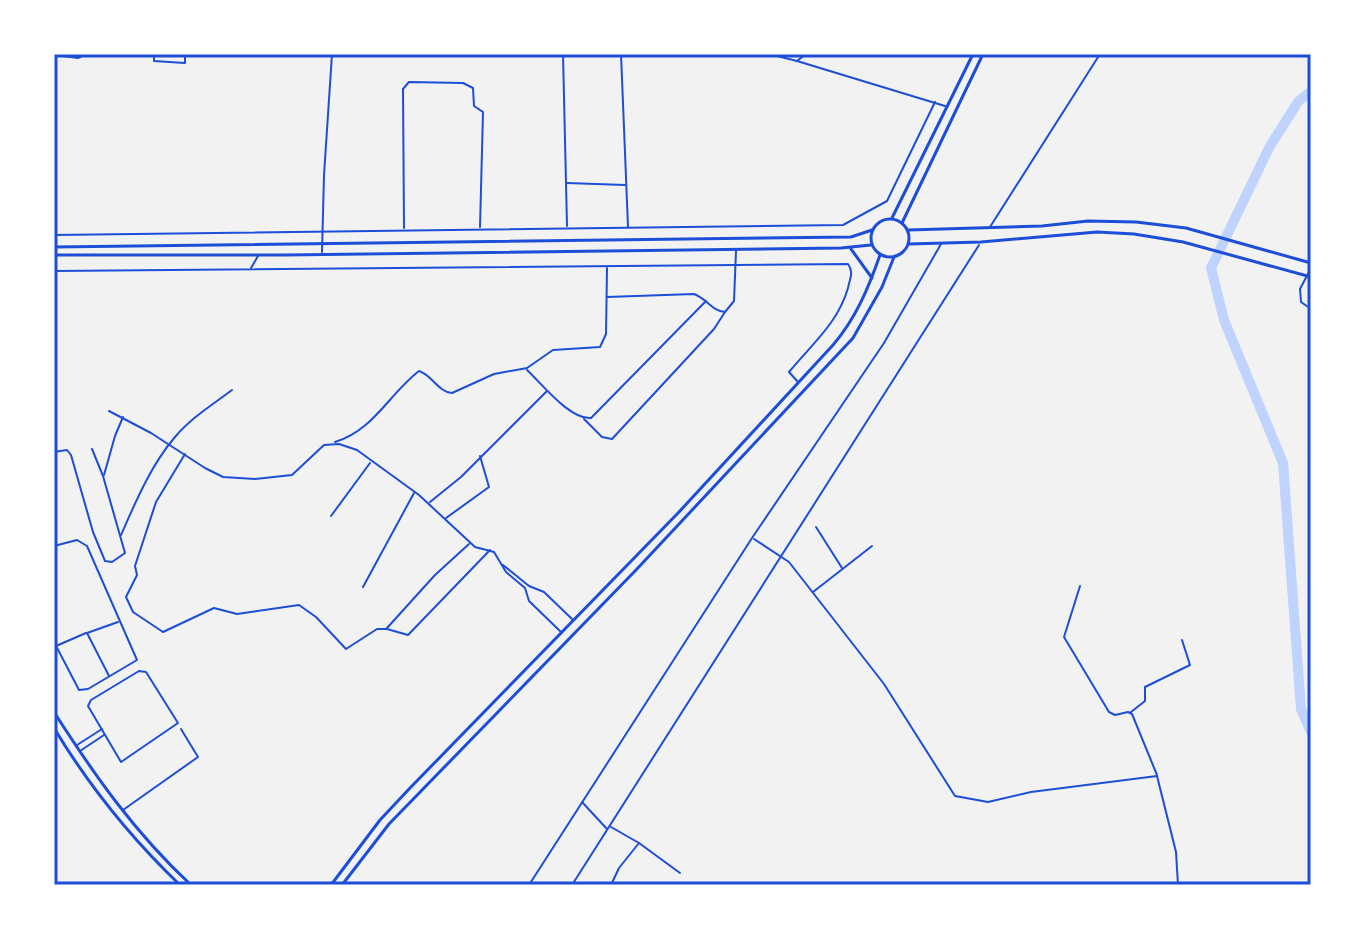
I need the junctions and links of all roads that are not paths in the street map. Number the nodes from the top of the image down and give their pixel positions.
1 (87, 54) edge
2 (154, 54) edge
3 (185, 54) edge
4 (332, 54) edge
5 (563, 54) edge
6 (621, 54) edge
7 (769, 54) edge
8 (806, 54) edge
9 (973, 54) edge
10 (983, 54) edge
11 (1100, 54) edge
12 (54, 55) edge
13 (797, 61) junction
14 (936, 102) junction
15 (946, 106) junction
16 (566, 183) junction
17 (627, 186) junction
18 (892, 218) junction
19 (902, 223) junction
20 (568, 227) junction
21 (628, 227) junction
22 (480, 228) junction
23 (990, 228) junction
24 (322, 230) junction
25 (404, 230) junction
26 (872, 230) junction
27 (908, 230) junction
28 (54, 235) edge
29 (981, 242) junction
30 (942, 243) junction
31 (909, 244) junction
32 (322, 245) junction
33 (871, 245) junction
34 (54, 247) edge
35 (850, 248) junction
36 (736, 249) junction
37 (322, 254) junction
38 (54, 255) edge
39 (259, 255) junction
40 (880, 255) junction
41 (894, 257) junction
42 (735, 260) junction
43 (1311, 263) edge
44 (253, 266) junction
45 (607, 267) junction
46 (1311, 268) edge
47 (54, 271) edge
48 (1311, 277) edge
49 (872, 278) junction
50 (606, 297) junction
51 (706, 301) junction
52 (1311, 309) edge
53 (725, 312) junction
54 (526, 369) junction
55 (796, 381) junction
56 (232, 390) dead end
57 (548, 390) junction
58 (109, 411) dead end
59 (123, 417) junction
60 (584, 419) junction
61 (169, 444) junction
62 (330, 444) junction
63 (92, 449) dead end
64 (54, 452) edge
65 (185, 454) junction
66 (480, 456) junction
67 (371, 462) junction
68 (103, 476) junction
69 (415, 492) junction
70 (429, 504) junction
71 (331, 516) dead end
72 (445, 519) junction
73 (816, 527) dead end
74 (120, 536) junction
75 (752, 538) junction
76 (470, 543) junction
77 (54, 546) edge
78 (872, 546) dead end
79 (490, 550) junction
80 (782, 556) junction
81 (502, 564) junction
82 (843, 569) junction
83 (1080, 586) dead end
84 (363, 587) dead end
85 (812, 593) junction
86 (118, 621) junction
87 (574, 621) junction
88 (387, 629) junction
89 (560, 632) junction
90 (87, 633) junction
91 (1182, 640) dead end
92 (566, 641) junction
93 (55, 644) edge
94 (110, 677) junction
95 (54, 712) edge
96 (1130, 712) junction
97 (54, 728) edge
98 (102, 729) junction
99 (181, 729) dead end
100 (105, 734) junction
101 (76, 746) junction
102 (79, 751) junction
103 (1157, 776) junction
104 (582, 802) junction
105 (122, 810) junction
106 (609, 828) junction
107 (639, 843) junction
108 (680, 873) dead end
109 (180, 885) edge
110 (191, 885) edge
111 (331, 885) edge
112 (342, 885) edge
113 (529, 885) edge
114 (572, 885) edge
115 (611, 885) edge
116 (1178, 885) edge

1 - 12 street
2 - 3 street
4 - 24 street
5 - 16 street
6 - 17 street
7 - 13 street
8 - 13 street
9 - 15 street
10 - 19 street
11 - 23 street
13 - 14 street
14 - 15 street
14 - 21 street
15 - 18 street
16 - 17 street
16 - 20 street
17 - 21 street
18 - 19 street
18 - 26 street
19 - 27 street
20 - 21 street
20 - 22 street
22 - 25 street
22 - 25 street
23 - 27 street
23 - 43 street
24 - 25 street
24 - 28 street
24 - 32 street
26 - 32 street
26 - 33 street
27 - 31 street
29 - 30 street
29 - 48 street
29 - 80 street
30 - 31 street
30 - 75 street
31 - 41 street
32 - 34 street
32 - 37 street
33 - 35 street
33 - 40 street
35 - 36 street
35 - 49 street
36 - 37 street
36 - 42 street
37 - 39 street
38 - 39 street
39 - 44 street
40 - 41 street
40 - 49 street
41 - 92 street
42 - 45 street
42 - 53 street
42 - 55 street
44 - 45 street
44 - 47 street
45 - 50 street
46 - 52 street
49 - 55 street
50 - 51 street
50 - 54 street
51 - 53 street
51 - 60 street
53 - 60 street
54 - 57 street
54 - 62 street
55 - 87 street
56 - 61 street
57 - 60 street
57 - 66 street
58 - 59 street
59 - 61 street
59 - 68 street
61 - 65 street
61 - 74 street
62 - 65 street
62 - 67 street
63 - 68 street
64 - 74 street
65 - 88 street
66 - 70 street
66 - 72 street
67 - 69 street
67 - 71 street
68 - 74 street
69 - 70 street
69 - 84 street
70 - 72 street
72 - 76 street
73 - 82 street
75 - 80 street
75 - 104 street
76 - 79 street
76 - 88 street
77 - 86 street
78 - 82 street
79 - 81 street
79 - 88 street
80 - 85 street
80 - 106 street
81 - 87 street
81 - 89 street
82 - 85 street
83 - 96 street
85 - 103 street
86 - 90 street
86 - 94 street
87 - 89 street
89 - 92 street
89 - 111 street
90 - 93 street
90 - 94 street
91 - 96 street
92 - 112 street
93 - 94 street
95 - 101 street
96 - 103 street
97 - 109 street
98 - 100 street
98 - 100 street
98 - 101 street
99 - 105 street
100 - 102 street
101 - 102 street
102 - 105 street
103 - 116 street
104 - 106 street
104 - 113 street
105 - 110 street
106 - 107 street
106 - 114 street
107 - 108 street
107 - 115 street

